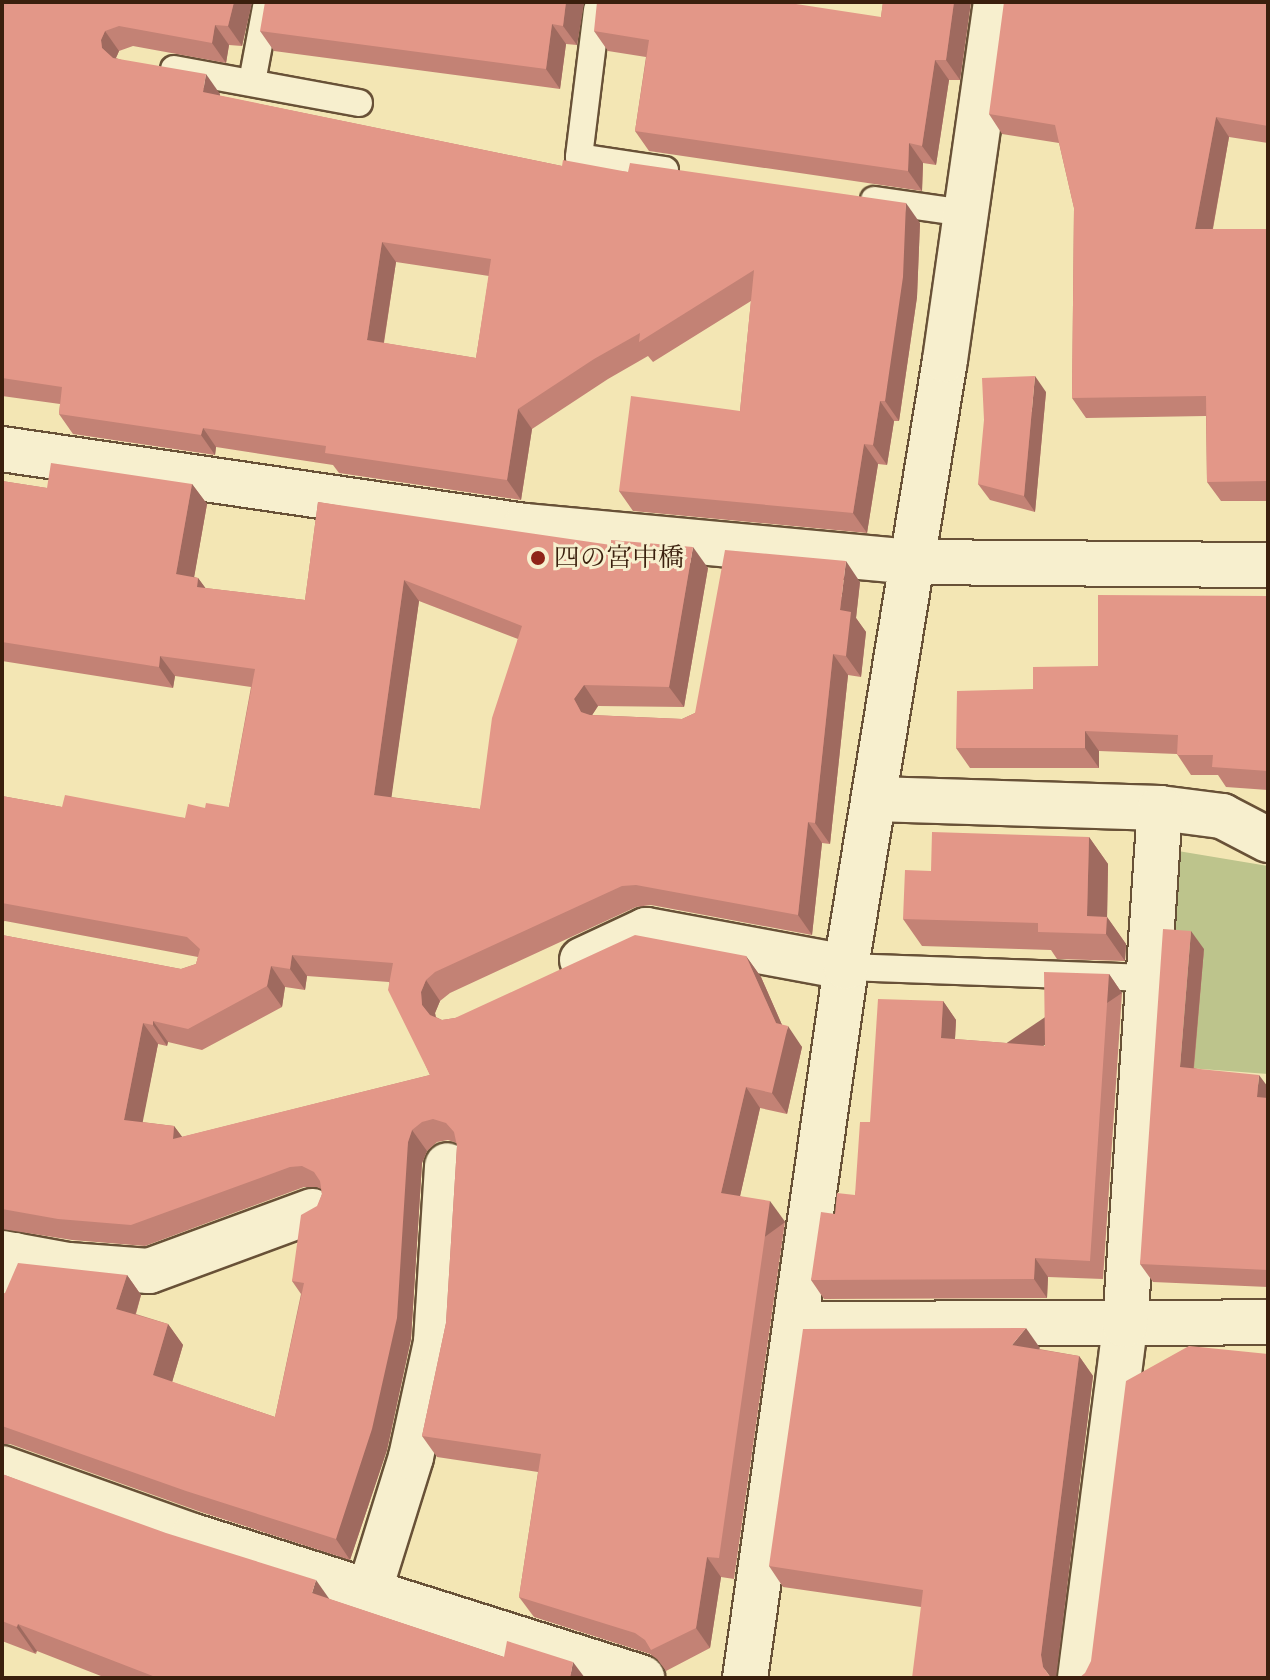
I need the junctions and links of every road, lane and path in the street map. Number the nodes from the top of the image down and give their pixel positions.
1 (267, 2) edge
2 (996, 2) edge
3 (597, 10) edge
4 (146, 65) edge
5 (252, 82) junction
6 (359, 103) dead end
7 (687, 173) edge
8 (842, 195) edge
9 (965, 213) junction
10 (2, 449) edge
11 (913, 562) junction
12 (1268, 565) edge
13 (875, 799) junction
14 (1160, 808) junction
15 (1268, 840) edge
16 (846, 967) junction
17 (546, 977) edge
18 (1149, 978) junction
19 (447, 1165) dead end
20 (312, 1211) edge
21 (8, 1254) edge
22 (2, 1296) edge
23 (1268, 1322) edge
24 (796, 1324) junction
25 (1125, 1325) junction
26 (2, 1468) edge
27 (369, 1592) junction
28 (642, 1678) edge
29 (745, 1678) edge
30 (1080, 1678) edge

1 - 5 lane
2 - 9 street
3 - 7 lane
4 - 5 lane
5 - 6 lane
8 - 9 lane
9 - 11 street
10 - 11 street
11 - 12 street
11 - 13 street
13 - 14 street
13 - 16 street
14 - 15 street
14 - 18 street
16 - 17 street
16 - 18 lane
16 - 24 street
18 - 25 street
19 - 27 street
20 - 21 street
21 - 22 street
23 - 25 street
24 - 25 street
24 - 29 street
25 - 30 street
26 - 27 street
27 - 28 street

